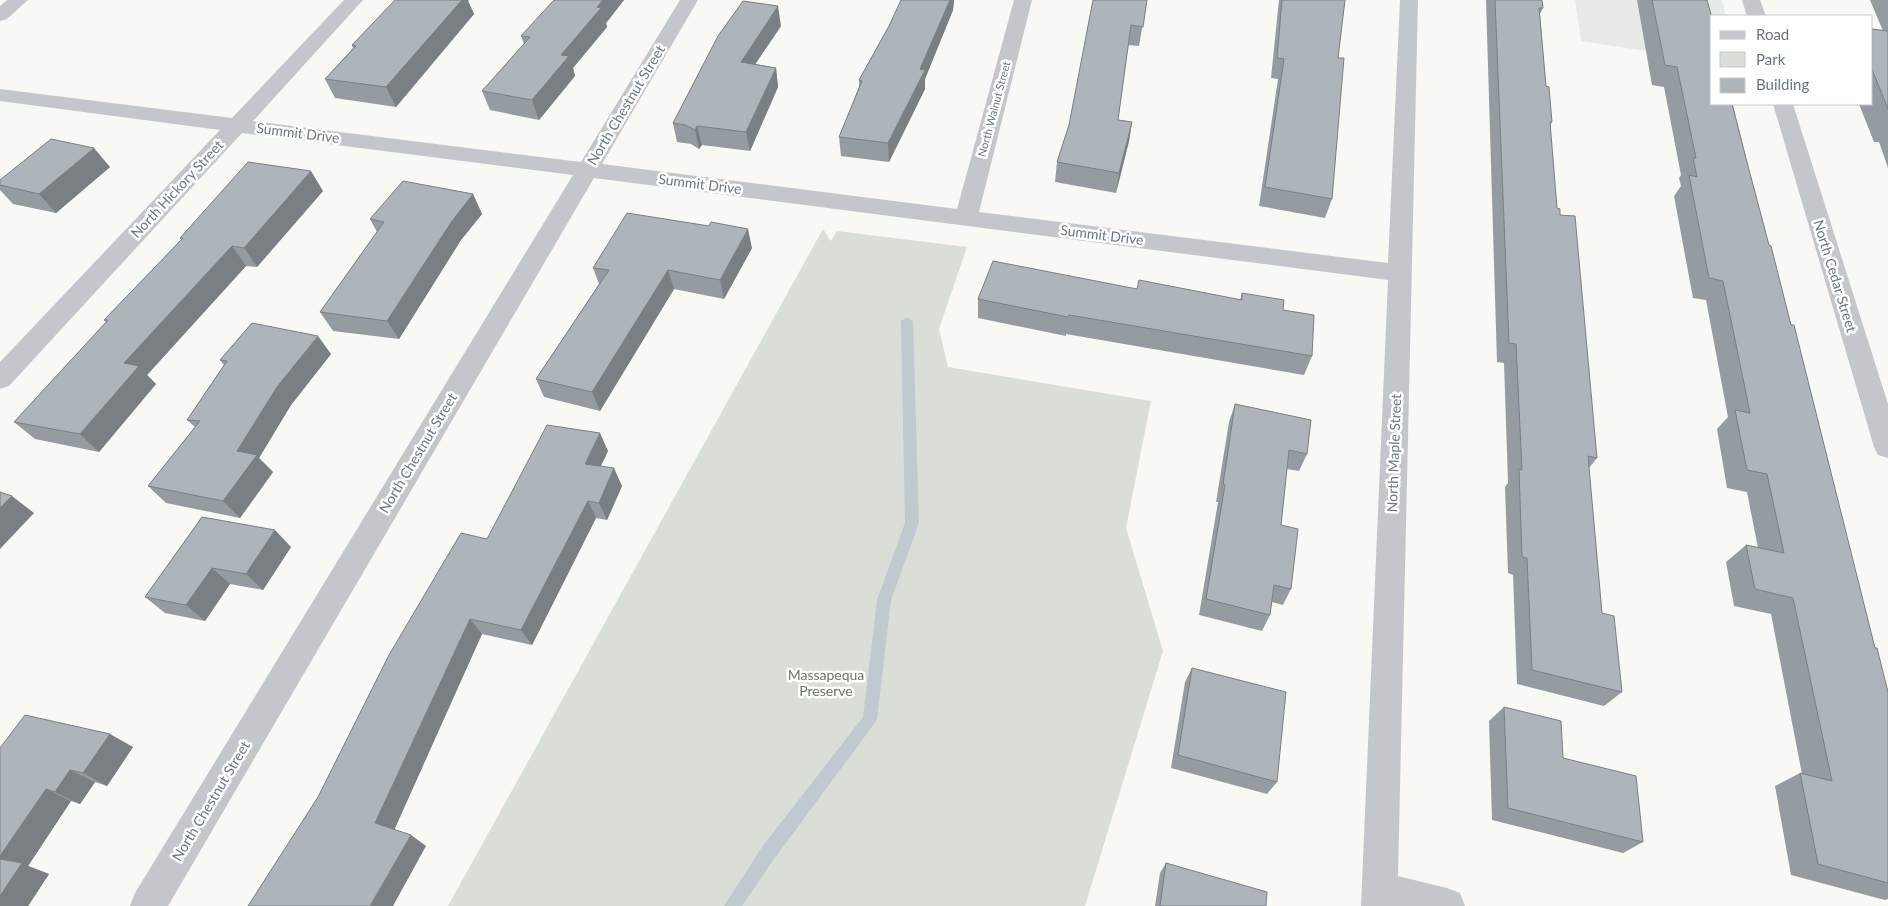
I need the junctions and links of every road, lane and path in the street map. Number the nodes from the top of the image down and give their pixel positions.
1 (19, 0) edge
2 (354, 0) edge
3 (689, 0) edge
4 (1023, 0) edge
5 (1409, 0) edge
6 (1751, 0) edge
7 (0, 15) edge
8 (1756, 15) edge
9 (0, 95) edge
10 (1782, 105) edge
11 (236, 126) junction
12 (587, 170) junction
13 (966, 218) junction
14 (1400, 274) junction
15 (0, 379) edge
16 (1888, 447) edge
17 (1380, 897) edge
18 (148, 906) edge
19 (1447, 906) edge

1 - 7 street
2 - 11 street, North Hickory Street
3 - 12 street, North Chestnut Street
4 - 13 street, North Walnut Street
5 - 14 street, North Maple Street
6 - 8 street
9 - 11 street, Summit Drive
10 - 16 street, North Cedar Street
11 - 12 street, Summit Drive
11 - 15 street, North Hickory Street
12 - 13 street, Summit Drive
12 - 18 street, North Chestnut Street
13 - 14 street, Summit Drive
14 - 17 street, North Maple Street
17 - 19 street

